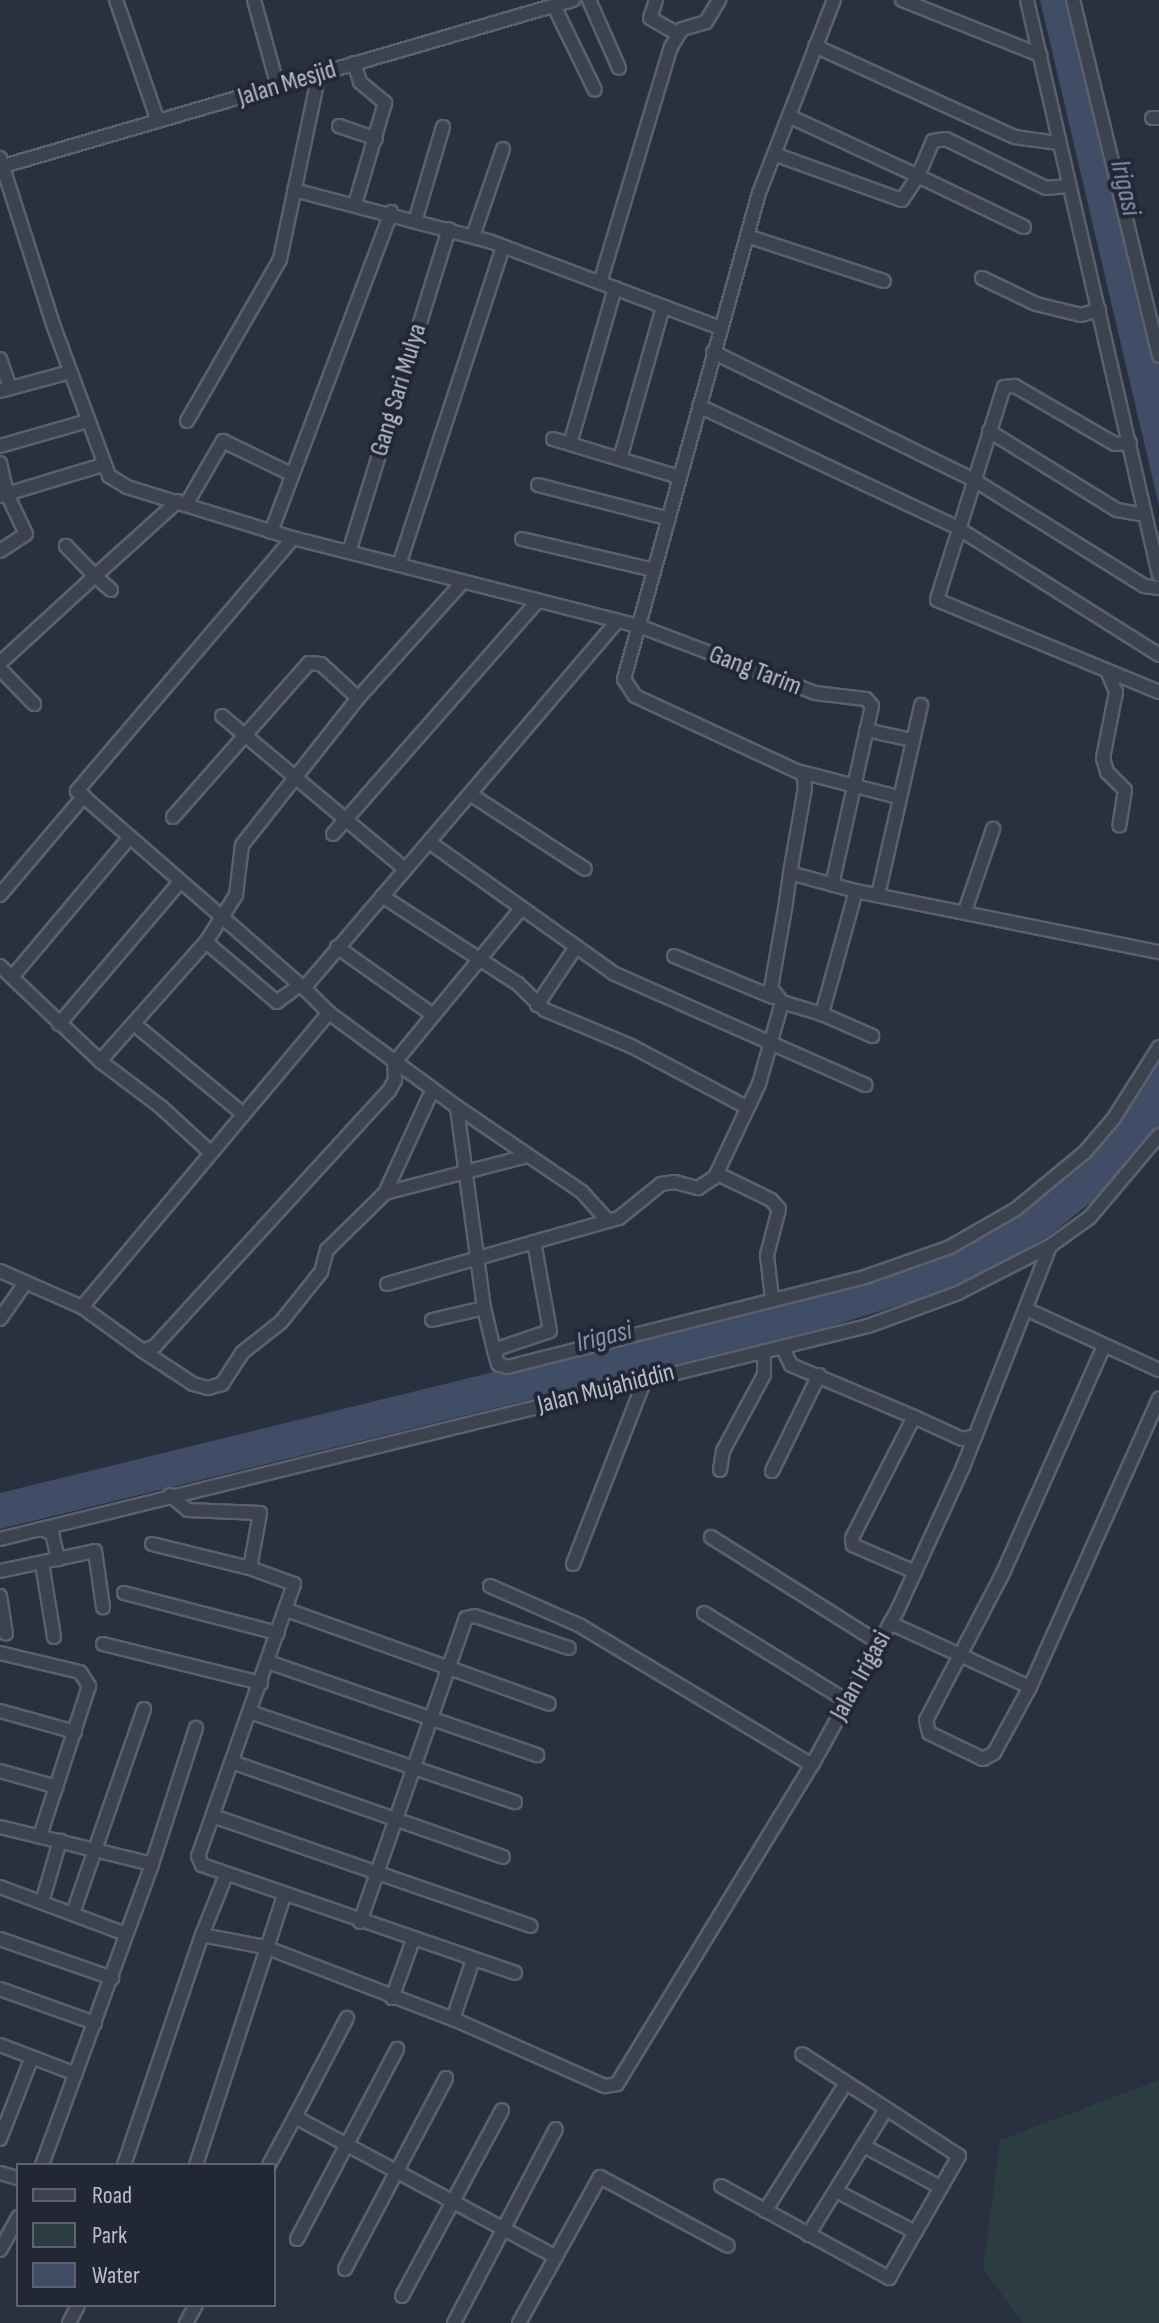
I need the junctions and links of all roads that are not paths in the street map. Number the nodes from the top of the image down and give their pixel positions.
1 (116, 0) edge
2 (254, 0) edge
3 (526, 0) edge
4 (573, 0) edge
5 (589, 0) edge
6 (656, 0) edge
7 (719, 0) edge
8 (834, 0) edge
9 (902, 0) edge
10 (1027, 0) edge
11 (1073, 0) edge
12 (554, 6) junction
13 (530, 13) junction
14 (678, 34) junction
15 (815, 46) junction
16 (1040, 55) junction
17 (354, 63) junction
18 (619, 68) dead end
19 (319, 74) junction
20 (278, 87) junction
21 (595, 90) dead end
22 (789, 116) junction
23 (158, 121) junction
24 (339, 126) dead end
25 (443, 127) dead end
26 (376, 139) junction
27 (1057, 143) junction
28 (503, 149) dead end
29 (774, 154) junction
30 (1, 164) edge
31 (918, 176) junction
32 (1068, 186) junction
33 (294, 190) junction
34 (355, 204) junction
35 (391, 212) junction
36 (416, 218) junction
37 (1024, 227) dead end
38 (449, 229) junction
39 (473, 236) junction
40 (747, 236) junction
41 (503, 247) junction
42 (982, 278) dead end
43 (884, 281) dead end
44 (600, 283) junction
45 (615, 288) junction
46 (1144, 297) junction
47 (1159, 301) edge
48 (663, 307) junction
49 (1099, 310) junction
50 (720, 328) junction
51 (713, 352) junction
52 (1159, 356) edge
53 (0, 359) edge
54 (70, 372) junction
55 (5, 390) edge
56 (699, 406) junction
57 (87, 421) junction
58 (187, 421) dead end
59 (989, 431) junction
60 (553, 439) dead end
61 (1130, 443) junction
62 (570, 444) junction
63 (0, 446) edge
64 (620, 459) junction
65 (0, 463) edge
66 (103, 465) junction
67 (291, 474) junction
68 (679, 477) junction
69 (974, 480) junction
70 (538, 485) dead end
71 (4, 495) edge
72 (183, 502) junction
73 (1144, 515) junction
74 (669, 519) junction
75 (956, 527) junction
76 (271, 532) junction
77 (293, 538) junction
78 (522, 539) dead end
79 (66, 546) dead end
80 (0, 551) edge
81 (349, 552) junction
82 (399, 565) junction
83 (654, 570) junction
84 (1159, 575) edge
85 (95, 576) junction
86 (462, 583) junction
87 (1159, 588) edge
88 (111, 590) dead end
89 (538, 601) junction
90 (618, 621) junction
91 (639, 626) junction
92 (1159, 655) edge
93 (0, 666) edge
94 (1108, 673) junction
95 (1159, 692) edge
96 (358, 698) junction
97 (34, 704) dead end
98 (921, 705) dead end
99 (222, 716) dead end
100 (866, 730) junction
101 (244, 735) junction
102 (912, 740) junction
103 (801, 772) junction
104 (296, 778) junction
105 (855, 785) junction
106 (470, 794) junction
107 (84, 796) junction
108 (898, 797) junction
109 (173, 817) dead end
110 (347, 819) junction
111 (1119, 826) dead end
112 (993, 829) dead end
113 (333, 834) dead end
114 (130, 837) junction
115 (429, 842) junction
116 (405, 869) junction
117 (585, 869) dead end
118 (790, 873) junction
119 (179, 883) junction
120 (832, 885) junction
121 (856, 891) junction
122 (0, 895) edge
123 (878, 895) junction
124 (382, 896) junction
125 (520, 910) junction
126 (965, 911) junction
127 (222, 921) junction
128 (206, 942) junction
129 (337, 947) junction
130 (576, 947) junction
131 (1159, 952) edge
132 (674, 956) dead end
133 (477, 960) junction
134 (0, 966) edge
135 (12, 977) junction
136 (302, 987) junction
137 (778, 999) junction
138 (537, 1005) junction
139 (329, 1013) junction
140 (822, 1014) junction
141 (433, 1015) junction
142 (59, 1024) junction
143 (134, 1024) junction
144 (872, 1036) dead end
145 (772, 1041) junction
146 (1159, 1047) edge
147 (100, 1061) junction
148 (394, 1063) junction
149 (866, 1085) dead end
150 (432, 1091) junction
151 (457, 1107) junction
152 (748, 1108) junction
153 (243, 1114) junction
154 (1159, 1135) edge
155 (211, 1153) junction
156 (527, 1156) junction
157 (465, 1172) junction
158 (718, 1174) junction
159 (385, 1193) junction
160 (608, 1221) junction
161 (534, 1242) junction
162 (1050, 1246) junction
163 (477, 1260) junction
164 (0, 1271) edge
165 (26, 1282) junction
166 (387, 1284) dead end
167 (772, 1298) junction
168 (82, 1307) junction
169 (484, 1308) junction
170 (1028, 1310) junction
171 (0, 1319) edge
172 (432, 1320) dead end
173 (1104, 1346) junction
174 (782, 1347) junction
175 (494, 1350) junction
176 (143, 1351) junction
177 (764, 1351) junction
178 (1159, 1370) edge
179 (819, 1375) junction
180 (646, 1377) junction
181 (1159, 1399) edge
182 (914, 1417) junction
183 (976, 1436) junction
184 (720, 1470) dead end
185 (772, 1471) dead end
186 (170, 1495) junction
187 (40, 1529) junction
188 (711, 1537) dead end
189 (0, 1539) edge
190 (152, 1544) dead end
191 (58, 1559) junction
192 (42, 1563) junction
193 (573, 1564) dead end
194 (250, 1568) junction
195 (0, 1571) edge
196 (915, 1572) junction
197 (490, 1586) dead end
198 (124, 1593) dead end
199 (0, 1596) edge
200 (103, 1607) dead end
201 (287, 1610) junction
202 (704, 1613) dead end
203 (890, 1623) junction
204 (278, 1633) junction
205 (6, 1634) dead end
206 (54, 1637) dead end
207 (879, 1643) junction
208 (103, 1644) dead end
209 (569, 1648) dead end
210 (0, 1653) edge
211 (962, 1656) junction
212 (268, 1662) junction
213 (448, 1666) junction
214 (261, 1683) junction
215 (1030, 1687) junction
216 (847, 1701) junction
217 (549, 1704) dead end
218 (144, 1709) dead end
219 (0, 1711) edge
220 (250, 1712) junction
221 (433, 1716) junction
222 (196, 1728) dead end
223 (75, 1732) junction
224 (537, 1755) dead end
225 (232, 1762) junction
226 (415, 1765) junction
227 (812, 1765) junction
228 (0, 1771) edge
229 (57, 1787) junction
230 (515, 1802) dead end
231 (213, 1816) junction
232 (396, 1821) junction
233 (0, 1827) edge
234 (40, 1836) junction
235 (60, 1841) junction
236 (96, 1850) junction
237 (503, 1857) dead end
238 (152, 1864) junction
239 (379, 1872) junction
240 (226, 1875) junction
241 (0, 1887) edge
242 (284, 1895) junction
243 (42, 1902) junction
244 (73, 1913) junction
245 (360, 1922) junction
246 (531, 1926) dead end
247 (126, 1934) junction
248 (202, 1935) junction
249 (0, 1939) edge
250 (413, 1940) junction
251 (265, 1947) junction
252 (473, 1960) junction
253 (515, 1973) dead end
254 (112, 1978) junction
255 (0, 1989) edge
256 (392, 1998) junction
257 (347, 2018) dead end
258 (453, 2019) junction
259 (95, 2023) junction
260 (0, 2045) edge
261 (397, 2049) dead end
262 (802, 2054) dead end
263 (32, 2057) junction
264 (76, 2074) junction
265 (446, 2078) dead end
266 (846, 2083) junction
267 (886, 2109) junction
268 (502, 2110) dead end
269 (295, 2117) junction
270 (556, 2129) dead end
271 (0, 2139) edge
272 (346, 2145) junction
273 (864, 2146) junction
274 (43, 2163) edge
275 (125, 2163) edge
276 (197, 2163) edge
277 (270, 2163) edge
278 (397, 2172) junction
279 (721, 2186) dead end
280 (940, 2187) junction
281 (836, 2191) junction
282 (453, 2201) junction
283 (765, 2211) junction
284 (16, 2220) edge
285 (0, 2221) edge
286 (504, 2228) junction
287 (915, 2232) junction
288 (808, 2235) junction
289 (297, 2239) dead end
290 (728, 2246) dead end
291 (0, 2250) edge
292 (556, 2257) junction
293 (345, 2269) dead end
294 (402, 2296) dead end
295 (454, 2323) edge
296 (519, 2323) edge

1 - 23 street
2 - 20 street
3 - 13 street
4 - 12 street, Jalan Mesjid
5 - 18 street
6 - 14 street
7 - 14 street
8 - 15 street
9 - 16 street
10 - 16 street
11 - 46 street
12 - 13 street, Jalan Mesjid
12 - 21 street
13 - 17 street, Jalan Mesjid
14 - 44 street
15 - 22 street
15 - 27 street
16 - 27 street
17 - 19 street, Jalan Mesjid
17 - 26 street
19 - 20 street, Jalan Mesjid
19 - 33 street
20 - 23 street, Jalan Mesjid
22 - 29 street
22 - 31 street
23 - 30 street, Jalan Mesjid
24 - 26 street
25 - 36 street
26 - 34 street
27 - 32 street
28 - 39 street
29 - 31 street
29 - 40 street
30 - 54 street
31 - 32 street
31 - 37 street
32 - 49 street
33 - 34 street
33 - 58 street
34 - 35 street
35 - 36 street
35 - 67 street
36 - 38 street
38 - 39 street
38 - 81 street, Gang Sari Mulya
39 - 41 street
40 - 43 street
40 - 50 street
41 - 44 street
41 - 82 street
42 - 49 street
44 - 45 street
45 - 48 street
45 - 62 street
46 - 47 street
46 - 52 street
48 - 50 street
48 - 64 street
49 - 61 street
50 - 51 street
51 - 56 street
51 - 69 street
53 - 55 street
54 - 55 street
54 - 57 street
56 - 68 street
56 - 75 street
57 - 63 street
57 - 66 street
59 - 61 street
59 - 69 street
59 - 73 street
60 - 62 street
61 - 73 street
62 - 64 street
64 - 68 street
65 - 71 street
66 - 71 street
66 - 72 street, Gang Tarim
67 - 72 street
67 - 76 street
68 - 74 street
69 - 75 street
69 - 87 street
70 - 74 street
71 - 80 street
72 - 76 street, Gang Tarim
72 - 85 street
73 - 84 street
74 - 83 street
75 - 92 street
75 - 94 street
76 - 77 street, Gang Tarim
77 - 81 street, Gang Tarim
77 - 107 street
78 - 83 street
79 - 85 street
81 - 82 street, Gang Tarim
82 - 86 street, Gang Tarim
83 - 91 street
85 - 88 street
85 - 93 street
86 - 89 street, Gang Tarim
86 - 96 street
89 - 90 street, Gang Tarim
89 - 110 street
90 - 91 street, Gang Tarim
90 - 106 street
91 - 100 street, Gang Tarim
91 - 103 street
93 - 97 street
94 - 95 street
94 - 111 street
96 - 101 street
96 - 104 street
98 - 102 street
99 - 101 street
100 - 102 street
100 - 105 street
101 - 104 street
101 - 109 street
102 - 108 street
103 - 105 street
103 - 118 street
104 - 110 street
104 - 127 street
105 - 108 street
105 - 120 street
106 - 115 street
106 - 117 street
107 - 114 street
107 - 122 street
108 - 123 street
110 - 113 street
110 - 116 street
112 - 126 street
114 - 119 street
114 - 135 street
115 - 116 street
115 - 125 street
116 - 124 street
118 - 120 street
118 - 137 street
119 - 127 street
119 - 142 street
120 - 121 street
121 - 123 street
121 - 140 street
123 - 126 street
124 - 129 street
124 - 133 street
125 - 130 street
125 - 133 street
126 - 131 street
127 - 128 street
127 - 136 street
128 - 136 street
128 - 143 street
129 - 136 street
129 - 141 street
130 - 138 street
130 - 145 street
132 - 137 street
133 - 138 street
133 - 141 street
134 - 135 street
135 - 142 street
136 - 139 street
137 - 140 street
137 - 145 street
138 - 152 street
139 - 148 street
139 - 153 street
140 - 144 street
141 - 148 street
142 - 147 street
143 - 147 street
143 - 153 street
145 - 149 street
145 - 152 street
146 - 167 street
147 - 155 street
148 - 150 street
148 - 176 street
150 - 151 street
150 - 159 street
151 - 156 street
151 - 157 street
152 - 158 street
153 - 155 street
154 - 162 street, Jalan Mujahiddin
155 - 168 street
156 - 157 street
156 - 160 street
157 - 159 street
157 - 163 street
158 - 160 street
158 - 167 street
159 - 176 street
160 - 161 street
161 - 163 street
161 - 175 street
162 - 170 street, Jalan Irigasi
162 - 174 street, Jalan Mujahiddin
163 - 166 street
163 - 169 street
164 - 165 street
165 - 168 street
165 - 171 street
167 - 175 street
168 - 176 street
169 - 172 street
169 - 175 street
170 - 173 street
170 - 183 street, Jalan Irigasi
173 - 178 street
173 - 211 street
174 - 177 street, Jalan Mujahiddin
174 - 179 street
177 - 180 street, Jalan Mujahiddin
177 - 184 street
179 - 182 street
179 - 185 street
180 - 186 street, Jalan Mujahiddin
180 - 193 street
181 - 215 street
182 - 183 street
182 - 196 street
183 - 196 street, Jalan Irigasi
186 - 187 street, Jalan Mujahiddin
186 - 194 street
187 - 189 street, Jalan Mujahiddin
187 - 191 street
188 - 207 street
190 - 194 street
191 - 192 street
191 - 200 street
192 - 195 street
192 - 206 street
194 - 201 street
196 - 203 street, Jalan Irigasi
197 - 227 street
198 - 204 street
199 - 205 street
201 - 204 street
201 - 213 street
202 - 216 street
203 - 207 street, Jalan Irigasi
203 - 211 street
204 - 212 street
207 - 216 street, Jalan Irigasi
208 - 214 street
209 - 213 street
210 - 223 street
211 - 215 street
211 - 215 street
212 - 214 street
212 - 221 street
213 - 217 street
213 - 221 street
214 - 220 street
216 - 227 street, Jalan Irigasi
218 - 236 street
219 - 223 street
220 - 225 street
220 - 226 street
221 - 224 street
221 - 226 street
222 - 238 street
223 - 229 street
225 - 231 street
225 - 232 street
226 - 230 street
226 - 232 street
227 - 258 street, Jalan Irigasi
228 - 229 street
229 - 234 street
231 - 239 street
231 - 240 street
232 - 237 street
232 - 239 street
233 - 234 street
234 - 235 street
235 - 236 street
235 - 243 street
236 - 238 street
236 - 244 street
238 - 247 street
239 - 245 street
239 - 246 street
240 - 242 street
240 - 248 street
241 - 243 street
242 - 245 street
242 - 251 street
243 - 244 street
244 - 247 street
245 - 250 street
247 - 254 street
248 - 251 street, Jalan Irigasi
248 - 275 street
249 - 254 street
250 - 252 street
250 - 256 street
251 - 256 street, Jalan Irigasi
251 - 276 street
252 - 253 street
252 - 258 street
254 - 259 street
255 - 259 street
256 - 258 street, Jalan Irigasi
257 - 269 street
259 - 264 street
260 - 263 street
261 - 272 street
262 - 266 street
263 - 264 street
263 - 271 street
264 - 274 street
265 - 278 street
266 - 267 street
266 - 283 street
267 - 273 street
267 - 280 street
268 - 282 street
269 - 272 street
269 - 277 street
270 - 286 street
272 - 278 street
272 - 289 street
273 - 280 street
273 - 281 street
278 - 282 street
278 - 293 street
279 - 283 street
280 - 287 street
281 - 287 street
281 - 288 street
282 - 286 street
282 - 294 street
283 - 288 street
284 - 285 street
284 - 291 street
286 - 292 street
286 - 295 street
287 - 288 street
290 - 292 street
292 - 296 street

